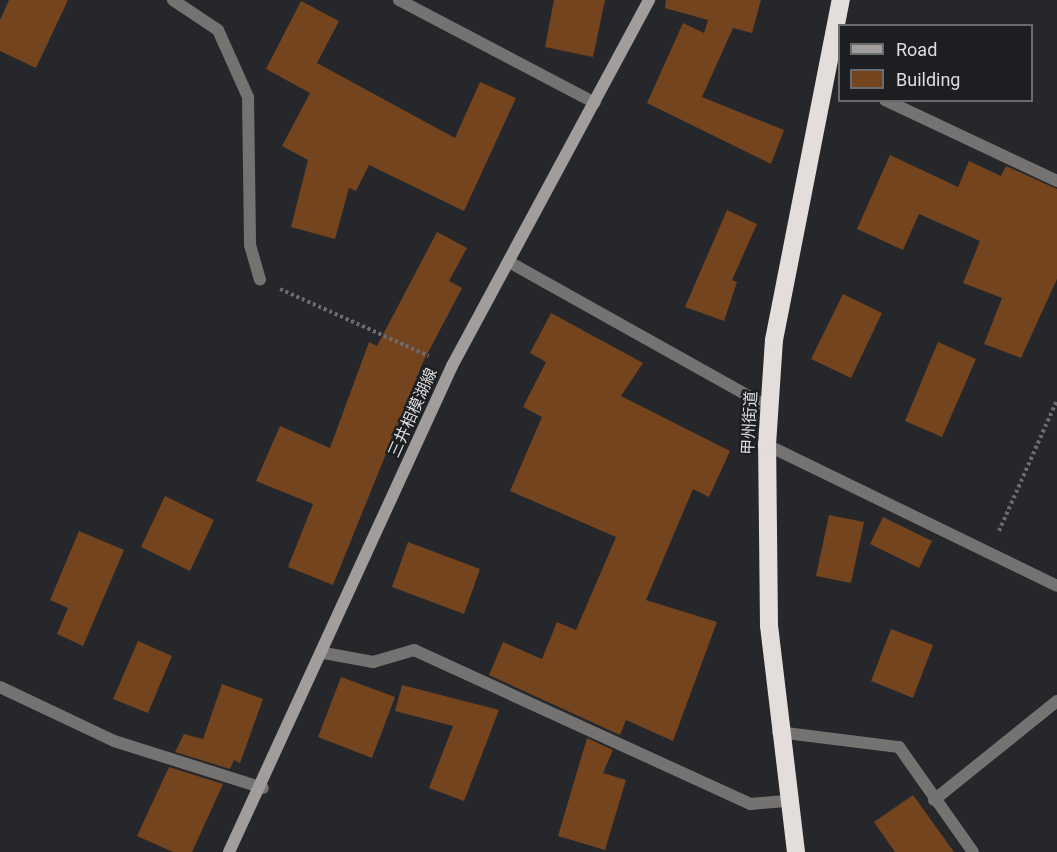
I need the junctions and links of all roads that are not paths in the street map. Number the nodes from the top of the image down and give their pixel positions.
1 (173, 0) edge
2 (399, 0) edge
3 (649, 0) edge
4 (841, 0) edge
5 (838, 24) edge
6 (838, 28) edge
7 (833, 76) edge
8 (889, 102) edge
9 (595, 103) junction
10 (1057, 181) edge
11 (509, 262) junction
12 (260, 280) road end
13 (770, 408) junction
14 (767, 446) junction
15 (1057, 586) edge
16 (324, 653) junction
17 (0, 687) edge
18 (1057, 701) edge
19 (778, 732) junction
20 (263, 788) junction
21 (934, 800) junction
22 (788, 801) junction
23 (230, 852) edge
24 (796, 852) edge
25 (973, 852) edge

1 - 12 street
2 - 9 street
3 - 9 main road, 三井相模湖線
4 - 5 highway, 甲州街道
6 - 7 highway, 甲州街道
7 - 13 highway, 甲州街道
8 - 10 street
9 - 11 main road, 三井相模湖線
11 - 13 street
11 - 16 main road, 三井相模湖線
13 - 14 highway, 甲州街道
14 - 15 street
14 - 19 highway, 甲州街道
16 - 20 main road, 三井相模湖線
16 - 22 street
17 - 20 street
18 - 21 street
19 - 21 street
19 - 22 highway, 甲州街道
20 - 23 main road, 三井相模湖線
21 - 25 street
22 - 24 highway, 甲州街道

